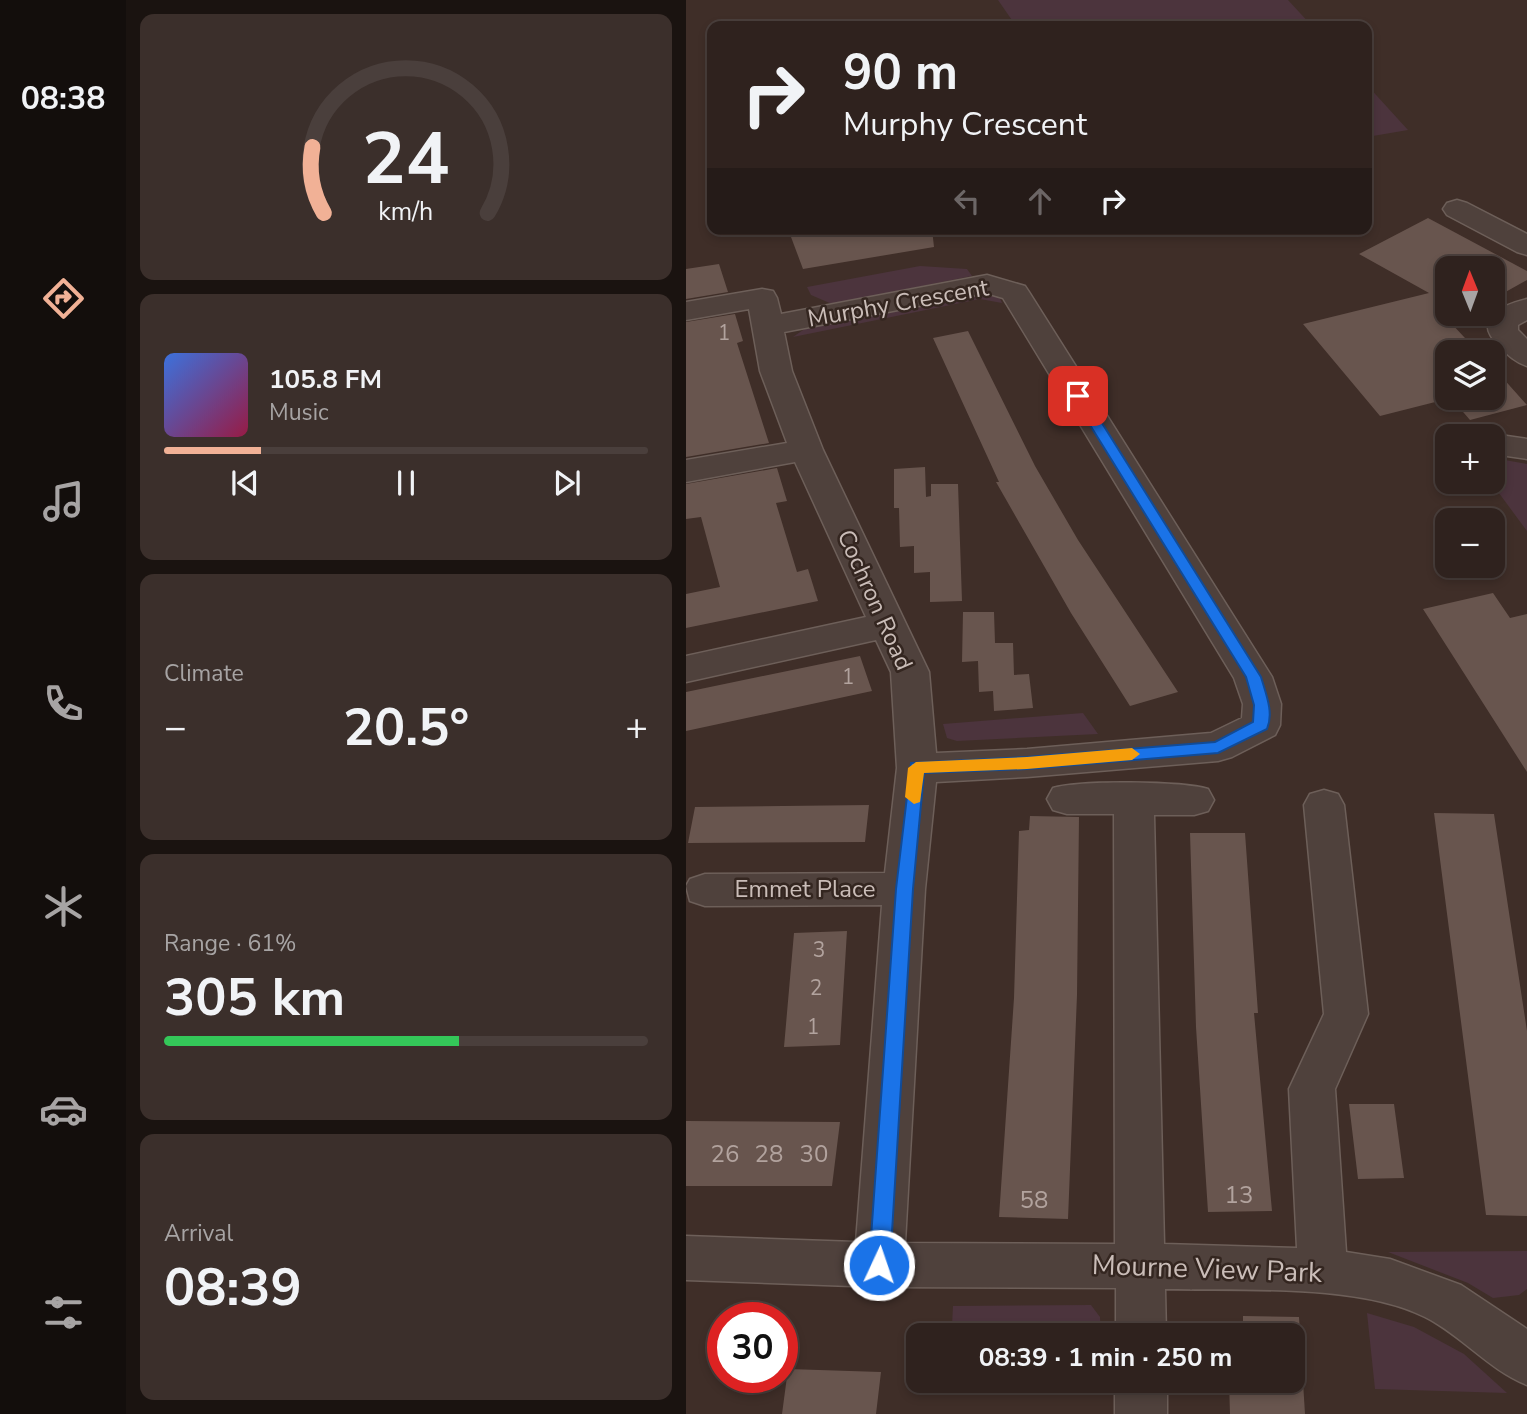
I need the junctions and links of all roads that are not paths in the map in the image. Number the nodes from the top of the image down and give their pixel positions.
1 (1457, 209) dead end
2 (1527, 246) edge
3 (1527, 308) edge
4 (686, 311) edge
5 (768, 326) junction
6 (1527, 356) edge
7 (1505, 446) edge
8 (1527, 449) edge
9 (806, 450) junction
10 (686, 471) edge
11 (888, 625) junction
12 (686, 669) edge
13 (916, 768) junction
14 (1067, 799) dead end
15 (1134, 799) junction
16 (1194, 800) dead end
17 (1324, 805) dead end
18 (905, 889) junction
19 (705, 890) dead end
20 (686, 1258) edge
21 (879, 1265) junction
22 (1141, 1266) junction
23 (1323, 1271) junction
24 (1141, 1323) edge
25 (1523, 1350) edge
26 (1141, 1393) edge
27 (1141, 1414) edge

1 - 2 street
3 - 6 street
4 - 5 street, Cochron Road
5 - 9 street, Cochron Road
5 - 13 street, Murphy Crescent
7 - 8 street
9 - 10 street
9 - 11 street, Cochron Road
11 - 12 street
11 - 13 street, Cochron Road
13 - 18 street, Cochron Road
14 - 15 street
15 - 16 street
15 - 22 street
17 - 23 street
18 - 19 street, Emmet Place
18 - 21 street, Cochron Road
20 - 21 street, Mourne View Park
21 - 22 street, Mourne View Park
22 - 23 street, Mourne View Park
22 - 24 street
23 - 25 street, Mourne View Park
26 - 27 street

